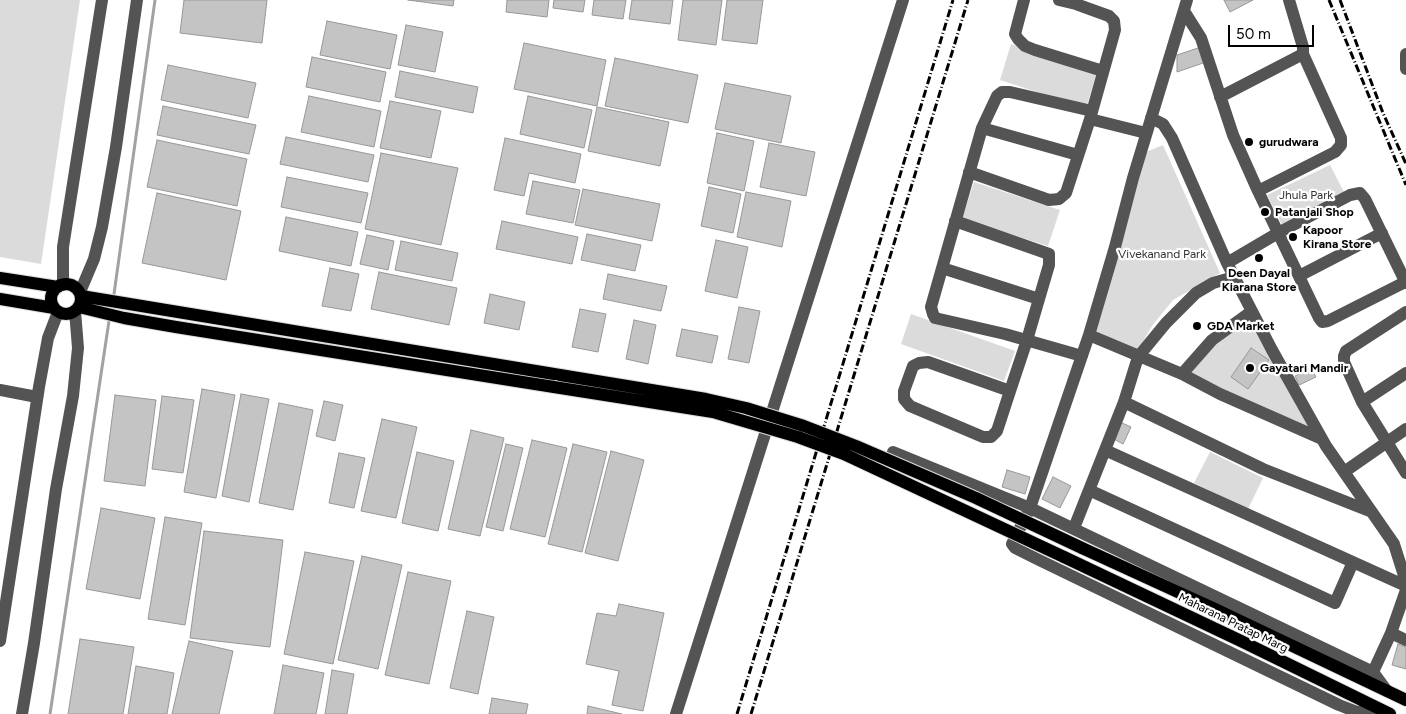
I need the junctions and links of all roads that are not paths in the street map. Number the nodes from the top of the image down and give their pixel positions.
1 (102, 0) edge
2 (137, 0) edge
3 (903, 0) edge
4 (1024, 0) edge
5 (1059, 0) edge
6 (1289, 0) edge
7 (1185, 5) edge
8 (1303, 54) junction
9 (1406, 54) edge
10 (1406, 69) edge
11 (1103, 72) junction
12 (1220, 97) junction
13 (1091, 115) junction
14 (1151, 118) junction
15 (982, 128) junction
16 (1146, 133) junction
17 (1078, 155) junction
18 (969, 172) junction
19 (1258, 191) junction
20 (955, 221) junction
21 (1278, 233) junction
22 (1382, 233) junction
23 (1227, 263) junction
24 (942, 268) junction
25 (1234, 276) junction
26 (1299, 276) junction
27 (0, 278) edge
28 (1406, 282) edge
29 (60, 286) junction
30 (0, 299) edge
31 (1039, 299) junction
32 (79, 302) junction
33 (56, 310) junction
34 (1252, 311) junction
35 (1406, 312) edge
36 (1089, 335) junction
37 (1027, 340) junction
38 (1082, 356) junction
39 (1138, 357) junction
40 (1406, 373) edge
41 (1182, 374) junction
42 (557, 381) junction
43 (0, 390) edge
44 (1010, 391) junction
45 (37, 397) junction
46 (1124, 402) junction
47 (1362, 402) junction
48 (1406, 429) edge
49 (1322, 439) junction
50 (1387, 442) junction
51 (1105, 450) junction
52 (894, 452) dead end
53 (1344, 472) junction
54 (1406, 473) edge
55 (1089, 490) junction
56 (1030, 508) junction
57 (1372, 512) junction
58 (1074, 528) junction
59 (1402, 553) edge
60 (1353, 562) junction
61 (1406, 584) edge
62 (1406, 590) edge
63 (1391, 633) junction
64 (1406, 640) edge
65 (0, 641) edge
66 (1373, 672) junction
67 (1387, 691) junction
68 (1406, 700) edge
69 (1384, 711) edge
70 (22, 714) edge
71 (676, 714) edge

1 - 29 street
2 - 32 street
3 - 71 street
4 - 11 street
5 - 11 street
6 - 8 street
7 - 12 street
7 - 14 street
8 - 12 street
8 - 19 street
9 - 10 street
11 - 13 street
12 - 19 street
13 - 15 street
13 - 16 street
13 - 17 street
14 - 16 street
14 - 23 street
15 - 17 street
15 - 18 street
16 - 36 street
17 - 18 street
18 - 20 street
19 - 21 street
20 - 24 street
20 - 31 street
21 - 22 street
21 - 23 street
21 - 26 street
22 - 26 street
22 - 28 street
23 - 25 street
24 - 31 street
24 - 37 street
25 - 34 street
25 - 39 street
26 - 28 street
27 - 29 main road
29 - 32 main road
29 - 33 main road
30 - 33 main road
31 - 37 street
32 - 33 main road
32 - 42 main road
32 - 70 street
33 - 45 street
34 - 41 street
34 - 49 street
35 - 47 street
36 - 38 street
36 - 39 street
37 - 38 street
37 - 44 street
38 - 56 street
39 - 41 street
39 - 46 street
40 - 47 street
41 - 49 street
42 - 67 main road, Maharana Pratap Marg, bridge
42 - 69 main road, Maharana Pratap Marg, bridge
43 - 45 street
44 - 44 street
45 - 65 street
46 - 51 street
46 - 57 street
47 - 50 street
48 - 50 street
49 - 53 street
50 - 53 street
50 - 54 street
51 - 55 street
51 - 60 street
52 - 56 street
53 - 57 street
55 - 58 street
55 - 60 street
56 - 58 street
56 - 69 street
57 - 59 street
58 - 66 street
59 - 61 street
60 - 61 street
62 - 63 street
63 - 64 street
63 - 66 street
66 - 67 street
67 - 68 main road, Maharana Pratap Marg

